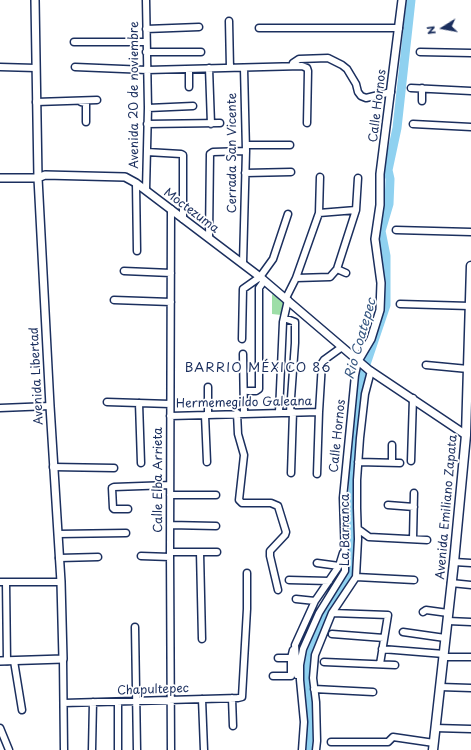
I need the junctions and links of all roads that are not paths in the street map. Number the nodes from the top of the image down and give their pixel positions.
1 (35, 0) edge
2 (146, 0) edge
3 (402, 0) edge
4 (229, 21) dead end
5 (199, 27) dead end
6 (259, 28) dead end
7 (399, 28) junction
8 (146, 29) junction
9 (74, 42) dead end
10 (146, 42) junction
11 (146, 52) junction
12 (201, 52) dead end
13 (420, 52) dead end
14 (471, 54) edge
15 (292, 66) junction
16 (0, 67) edge
17 (75, 67) dead end
18 (36, 68) junction
19 (209, 68) junction
20 (230, 68) junction
21 (244, 68) junction
22 (189, 69) junction
23 (147, 70) junction
24 (189, 87) dead end
25 (410, 88) dead end
26 (422, 88) junction
27 (471, 91) edge
28 (391, 92) junction
29 (97, 100) dead end
30 (422, 101) dead end
31 (36, 102) junction
32 (73, 102) junction
33 (193, 106) dead end
34 (148, 108) junction
35 (86, 122) dead end
36 (220, 123) dead end
37 (307, 123) dead end
38 (147, 124) junction
39 (210, 124) junction
40 (413, 124) dead end
41 (471, 128) edge
42 (290, 145) dead end
43 (246, 148) junction
44 (147, 152) junction
45 (291, 172) dead end
46 (245, 173) junction
47 (320, 177) dead end
48 (0, 178) edge
49 (38, 178) junction
50 (358, 178) dead end
51 (136, 183) junction
52 (146, 190) junction
53 (171, 209) junction
54 (356, 210) junction
55 (319, 213) junction
56 (288, 214) dead end
57 (183, 219) junction
58 (396, 230) dead end
59 (471, 232) edge
60 (209, 238) junction
61 (137, 251) dead end
62 (243, 263) junction
63 (471, 266) edge
64 (336, 269) junction
65 (124, 271) dead end
66 (171, 273) junction
67 (346, 273) dead end
68 (296, 278) junction
69 (262, 279) junction
70 (287, 299) junction
71 (114, 300) dead end
72 (171, 302) junction
73 (400, 304) dead end
74 (470, 306) junction
75 (284, 318) junction
76 (242, 339) dead end
77 (342, 347) junction
78 (243, 354) dead end
79 (359, 362) junction
80 (426, 365) dead end
81 (468, 369) junction
82 (370, 370) junction
83 (208, 387) dead end
84 (248, 391) dead end
85 (413, 398) junction
86 (107, 402) dead end
87 (139, 404) junction
88 (170, 404) junction
89 (50, 406) junction
90 (0, 408) edge
91 (279, 412) junction
92 (292, 412) junction
93 (319, 412) junction
94 (237, 413) junction
95 (244, 413) junction
96 (207, 415) junction
97 (170, 416) junction
98 (468, 433) edge
99 (392, 445) dead end
100 (411, 461) dead end
101 (207, 462) dead end
102 (358, 462) junction
103 (140, 463) dead end
104 (392, 463) junction
105 (400, 463) dead end
106 (53, 467) junction
107 (114, 468) dead end
108 (291, 473) dead end
109 (317, 474) dead end
110 (170, 485) junction
111 (414, 493) dead end
112 (170, 495) junction
113 (216, 495) dead end
114 (388, 505) dead end
115 (414, 507) junction
116 (128, 509) dead end
117 (170, 525) junction
118 (216, 526) dead end
119 (358, 529) junction
120 (126, 533) dead end
121 (58, 534) junction
122 (413, 539) junction
123 (427, 540) dead end
124 (345, 549) junction
125 (200, 552) junction
126 (217, 552) dead end
127 (170, 555) junction
128 (141, 556) dead end
129 (98, 557) dead end
130 (59, 558) junction
131 (454, 562) junction
132 (317, 563) dead end
133 (471, 563) edge
134 (339, 566) junction
135 (247, 573) dead end
136 (356, 577) junction
137 (289, 580) dead end
138 (414, 580) dead end
139 (329, 581) junction
140 (3, 582) edge
141 (60, 582) junction
142 (451, 583) junction
143 (471, 585) edge
144 (278, 590) dead end
145 (296, 599) dead end
146 (315, 601) junction
147 (423, 612) dead end
148 (332, 613) junction
149 (448, 617) junction
150 (471, 622) edge
151 (135, 627) dead end
152 (403, 632) dead end
153 (332, 634) dead end
154 (384, 638) junction
155 (445, 638) junction
156 (202, 639) dead end
157 (295, 645) junction
158 (382, 649) junction
159 (444, 656) junction
160 (471, 657) edge
161 (278, 658) dead end
162 (291, 658) junction
163 (63, 659) junction
164 (7, 661) edge
165 (324, 662) dead end
166 (380, 664) junction
167 (395, 665) dead end
168 (273, 676) dead end
169 (300, 680) junction
170 (440, 687) junction
171 (471, 688) edge
172 (314, 689) junction
173 (373, 692) dead end
174 (232, 698) junction
175 (202, 699) junction
176 (170, 700) junction
177 (136, 701) junction
178 (92, 702) junction
179 (118, 702) junction
180 (64, 703) junction
181 (22, 710) dead end
182 (233, 726) dead end
183 (0, 728) edge
184 (436, 728) junction
185 (471, 729) edge
186 (332, 742) dead end
187 (434, 746) edge
188 (9, 750) edge
189 (64, 750) edge
190 (92, 750) edge
191 (118, 750) edge
192 (137, 750) edge
193 (171, 750) edge
194 (204, 750) edge
195 (302, 750) edge
196 (316, 750) edge

1 - 18 street, Avenida Libertad
2 - 8 street, Avenida 20 de noviembre
3 - 7 street, Calle Hornos
4 - 20 street
5 - 8 street
6 - 7 street
7 - 28 street, Calle Hornos
8 - 10 street, Avenida 20 de noviembre
9 - 10 street
10 - 11 street, Avenida 20 de noviembre
11 - 12 street
11 - 23 street, Avenida 20 de noviembre
13 - 14 street
15 - 21 street
15 - 28 street
15 - 37 street
16 - 18 street
17 - 23 street
18 - 31 street, Avenida Libertad
19 - 20 street
19 - 22 street
19 - 39 street
20 - 21 street
21 - 43 street, Cerrada San Vicente
22 - 23 street
22 - 24 street
23 - 34 street, Avenida 20 de noviembre
25 - 26 street
26 - 27 street
26 - 30 street
28 - 79 street, Calle Hornos
29 - 32 street
31 - 32 street
31 - 49 street, Avenida Libertad
32 - 35 street
33 - 34 street
34 - 38 street, Avenida 20 de noviembre
36 - 39 street
38 - 39 street
38 - 44 street, Avenida 20 de noviembre
40 - 41 street
42 - 43 street
43 - 46 street, Cerrada San Vicente
43 - 60 street
44 - 52 street, Avenida 20 de noviembre
44 - 57 street
45 - 46 street
46 - 62 street, Cerrada San Vicente
47 - 55 street
48 - 49 street
49 - 51 street, Moctezuma
49 - 89 street, Avenida Libertad
50 - 54 street
51 - 52 street, Moctezuma
51 - 61 street
52 - 53 street, Moctezuma
53 - 57 street, Moctezuma
53 - 66 street, Calle Elba Arrieta
54 - 55 street
54 - 64 street
55 - 68 street
56 - 69 street
57 - 60 street, Moctezuma
58 - 59 street
60 - 62 street, Moctezuma
62 - 69 street, Moctezuma
63 - 74 main road, Avenida Emiliano Zapata
64 - 67 street
64 - 68 street
65 - 66 street
66 - 72 street, Calle Elba Arrieta
68 - 70 street
69 - 70 street, Moctezuma
69 - 76 street
69 - 84 street
70 - 75 street
70 - 77 street, Moctezuma
71 - 72 street
72 - 88 street, Calle Elba Arrieta
73 - 74 street
74 - 81 main road, Avenida Emiliano Zapata
75 - 91 street
75 - 92 street
77 - 79 street, Moctezuma
77 - 93 street
78 - 95 street
79 - 82 street, Moctezuma
79 - 124 street, Calle Hornos
80 - 81 street
81 - 98 main road, Avenida Emiliano Zapata
82 - 85 street, Moctezuma
82 - 102 street, La Barranca
83 - 96 street
85 - 98 street, Moctezuma
85 - 100 street
86 - 87 street
87 - 88 street
87 - 103 street
88 - 97 street, Calle Elba Arrieta
89 - 90 street
89 - 106 street, Avenida Libertad
91 - 92 street, Hermemegildo Galeana
91 - 95 street, Hermemegildo Galeana
92 - 93 street, Hermemegildo Galeana
92 - 108 street
93 - 109 street
94 - 95 street, Hermemegildo Galeana
94 - 96 street, Hermemegildo Galeana
94 - 144 street
96 - 97 street, Hermemegildo Galeana
96 - 101 street
97 - 110 street, Calle Elba Arrieta
98 - 131 main road, Avenida Emiliano Zapata
99 - 104 street
102 - 104 street
102 - 119 street, La Barranca
104 - 105 street
106 - 107 street
106 - 121 street, Avenida Libertad
110 - 112 street, Calle Elba Arrieta
110 - 116 street
111 - 115 street
112 - 113 street
112 - 117 street, Calle Elba Arrieta
114 - 115 street
115 - 122 street
117 - 118 street
117 - 127 street, Calle Elba Arrieta
119 - 122 street
119 - 136 street, La Barranca
120 - 121 street
121 - 130 street, Avenida Libertad
122 - 123 street
124 - 134 street
124 - 169 street, Calle Hornos
125 - 126 street
125 - 127 street
125 - 156 street
127 - 128 street
127 - 176 street, Calle Elba Arrieta
129 - 130 street
130 - 141 street, Avenida Libertad
131 - 133 street
131 - 142 main road, Avenida Emiliano Zapata
132 - 134 street
134 - 139 street
135 - 174 street, Chapultepec
136 - 138 street
136 - 148 street, La Barranca
137 - 139 street
139 - 146 street
140 - 141 street
140 - 164 street
141 - 163 street, Avenida Libertad
142 - 143 street
142 - 149 main road, Avenida Emiliano Zapata
145 - 146 street
146 - 157 street
147 - 149 street
148 - 154 street
148 - 172 street, La Barranca
149 - 150 street
149 - 155 main road, Avenida Emiliano Zapata
151 - 177 street
152 - 155 street
153 - 154 street
154 - 158 street
155 - 159 main road, Avenida Emiliano Zapata
157 - 162 street
157 - 169 street
158 - 159 street
158 - 166 street
159 - 160 street
159 - 170 main road, Avenida Emiliano Zapata
161 - 162 street
162 - 168 street
163 - 164 street
163 - 180 street, Avenida Libertad
164 - 181 street
165 - 166 street
166 - 167 street
169 - 195 street, Calle Hornos
170 - 171 street
170 - 184 main road, Avenida Emiliano Zapata
172 - 173 street
172 - 196 street, La Barranca
174 - 175 street, Chapultepec
174 - 182 street
175 - 176 street, Chapultepec
175 - 194 street
176 - 177 street, Chapultepec
176 - 193 street, Calle Elba Arrieta
177 - 179 street, Chapultepec
177 - 192 street
178 - 179 street, Chapultepec
178 - 180 street, Chapultepec
178 - 190 street
179 - 191 street
180 - 189 street, Avenida Libertad
183 - 188 street
184 - 185 street
184 - 187 main road, Avenida Emiliano Zapata
186 - 187 street

